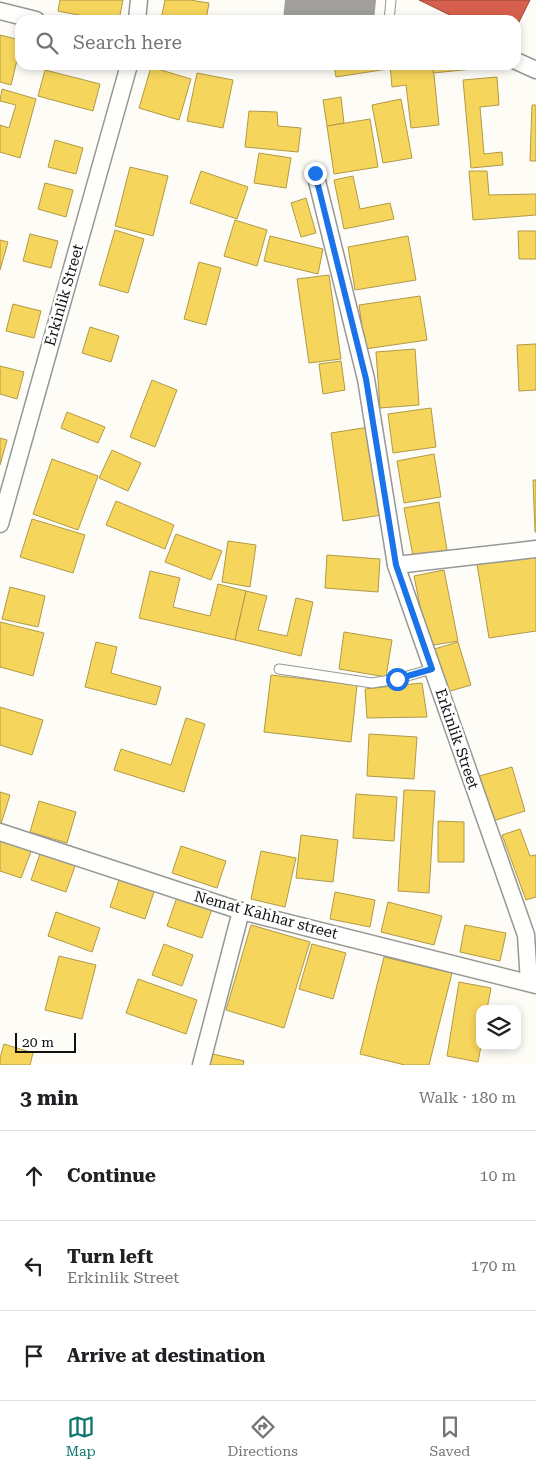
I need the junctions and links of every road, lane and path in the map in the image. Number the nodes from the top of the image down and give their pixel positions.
1 (139, 0) edge
2 (391, 0) edge
3 (0, 11) edge
4 (16, 15) edge
5 (138, 15) edge
6 (390, 15) edge
7 (521, 63) edge
8 (128, 70) edge
9 (536, 70) edge
10 (315, 173) dead end
11 (0, 524) edge
12 (536, 549) edge
13 (396, 565) junction
14 (279, 669) dead end
15 (432, 669) junction
16 (0, 832) edge
17 (241, 911) junction
18 (533, 984) edge
19 (201, 1065) edge

1 - 5 street
2 - 6 lane
3 - 4 street
7 - 9 street
8 - 11 street, Erkinlik Street
10 - 13 street, Erkinlik Street
12 - 13 street
13 - 15 street, Erkinlik Street
14 - 15 lane
15 - 18 street, Erkinlik Street
16 - 17 street, Nemat Kahhar street
17 - 18 street, Nemat Kahhar street
17 - 19 street

